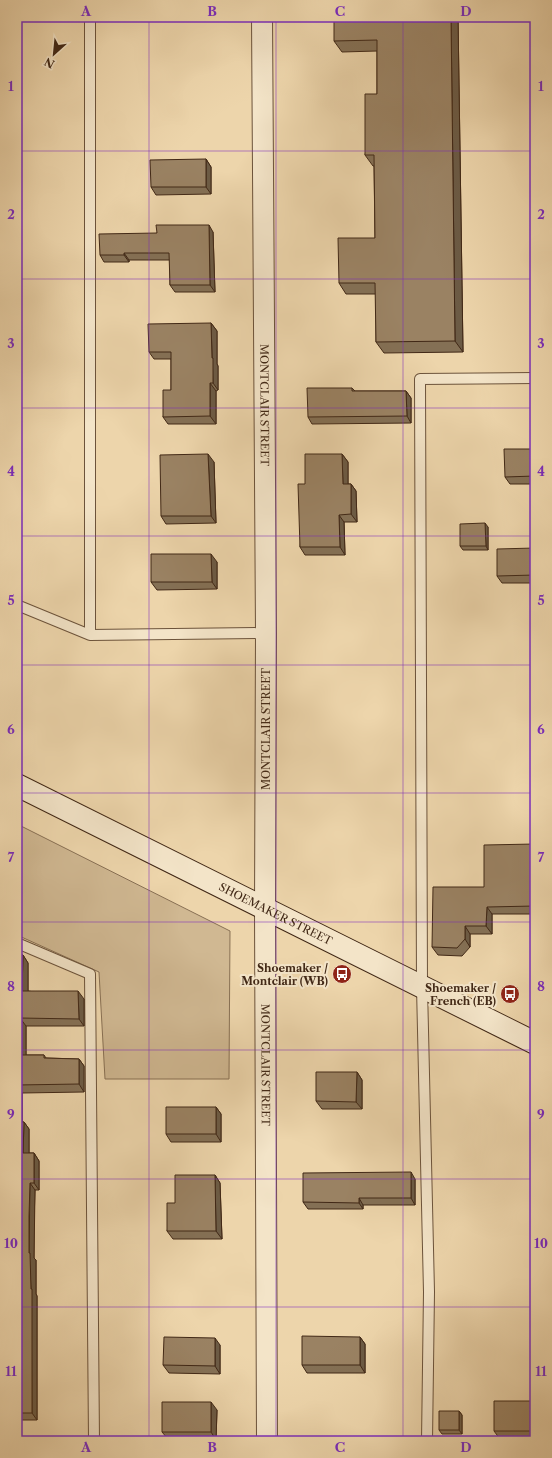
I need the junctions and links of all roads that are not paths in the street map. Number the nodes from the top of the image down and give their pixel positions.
1 (90, 17) edge
2 (262, 17) edge
3 (535, 378) edge
4 (17, 605) edge
5 (266, 633) junction
6 (90, 635) junction
7 (17, 785) edge
8 (265, 909) junction
9 (17, 942) edge
10 (422, 987) junction
11 (535, 1043) edge
12 (94, 1441) edge
13 (267, 1441) edge
14 (427, 1441) edge

1 - 6 lane
2 - 5 street, MONTCLAIR STREET
3 - 10 lane
4 - 6 lane
5 - 6 lane
5 - 8 street, MONTCLAIR STREET
7 - 8 street, SHOEMAKER STREET
8 - 10 street, SHOEMAKER STREET
8 - 13 street, MONTCLAIR STREET
9 - 12 lane
10 - 11 street, SHOEMAKER STREET
10 - 14 lane

